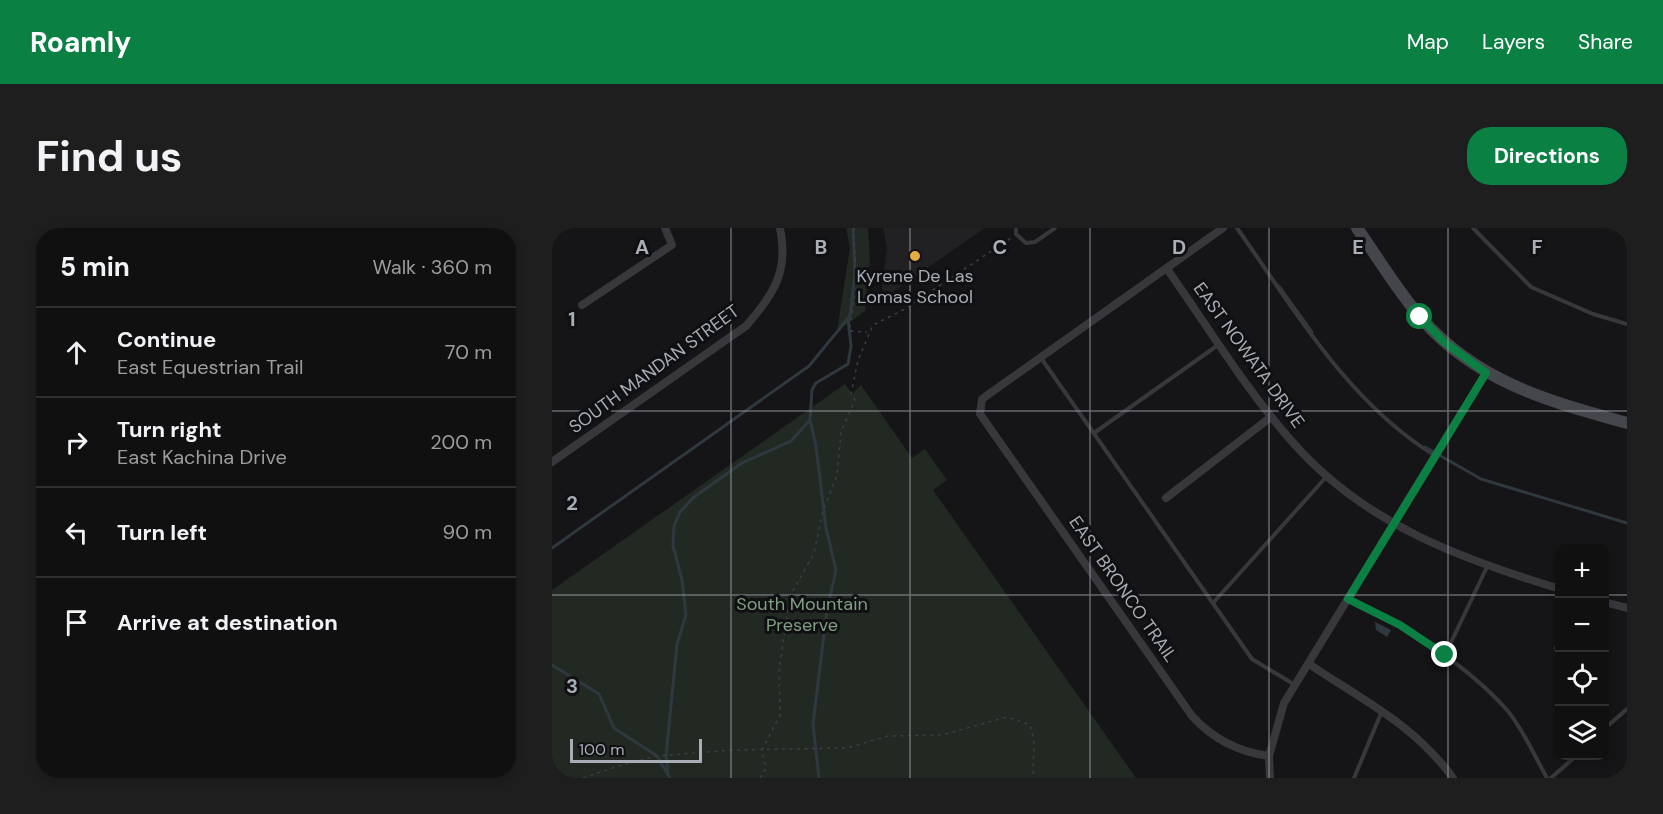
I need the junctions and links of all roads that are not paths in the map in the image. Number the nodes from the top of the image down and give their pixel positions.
1 (665, 228) edge
2 (780, 228) edge
3 (1016, 228) edge
4 (1055, 228) edge
5 (1223, 228) edge
6 (1237, 228) edge
7 (1357, 228) edge
8 (1473, 228) edge
9 (1167, 269) junction
10 (582, 304) dead end
11 (1627, 324) edge
12 (1220, 344) junction
13 (1041, 358) junction
14 (1486, 373) junction
15 (1271, 417) junction
16 (1627, 423) edge
17 (1094, 433) junction
18 (1435, 456) junction
19 (554, 457) edge
20 (1327, 475) junction
21 (1166, 498) dead end
22 (1392, 524) junction
23 (1487, 567) junction
24 (1555, 587) edge
25 (1348, 599) junction
26 (1213, 603) junction
27 (1609, 603) edge
28 (1627, 608) edge
29 (1445, 655) junction
30 (1309, 664) junction
31 (1295, 686) junction
32 (1627, 709) edge
33 (1382, 710) junction
34 (1609, 725) edge
35 (1269, 756) junction
36 (1571, 760) edge
37 (1270, 778) edge
38 (1354, 778) edge
39 (1453, 778) edge
40 (1549, 778) edge

1 - 10 street
2 - 19 street, SOUTH MANDAN STREET
3 - 4 lane
5 - 9 street
6 - 18 lane
7 - 14 street
8 - 11 lane
9 - 12 street, EAST NOWATA DRIVE
9 - 13 street
12 - 15 street, EAST NOWATA DRIVE
12 - 17 lane
13 - 17 lane
13 - 35 street, EAST BRONCO TRAIL
14 - 16 street
14 - 18 street
15 - 20 street, EAST NOWATA DRIVE
15 - 21 street
17 - 26 lane
18 - 22 street
20 - 22 street, EAST NOWATA DRIVE
20 - 26 lane
22 - 23 street, EAST NOWATA DRIVE
22 - 25 street
23 - 24 street, EAST NOWATA DRIVE
23 - 29 lane
25 - 29 lane
25 - 30 street
26 - 31 lane
27 - 28 street
29 - 40 lane
30 - 31 street
30 - 33 street
31 - 35 street
32 - 34 lane
33 - 38 lane
33 - 39 street
35 - 37 street
36 - 40 lane

